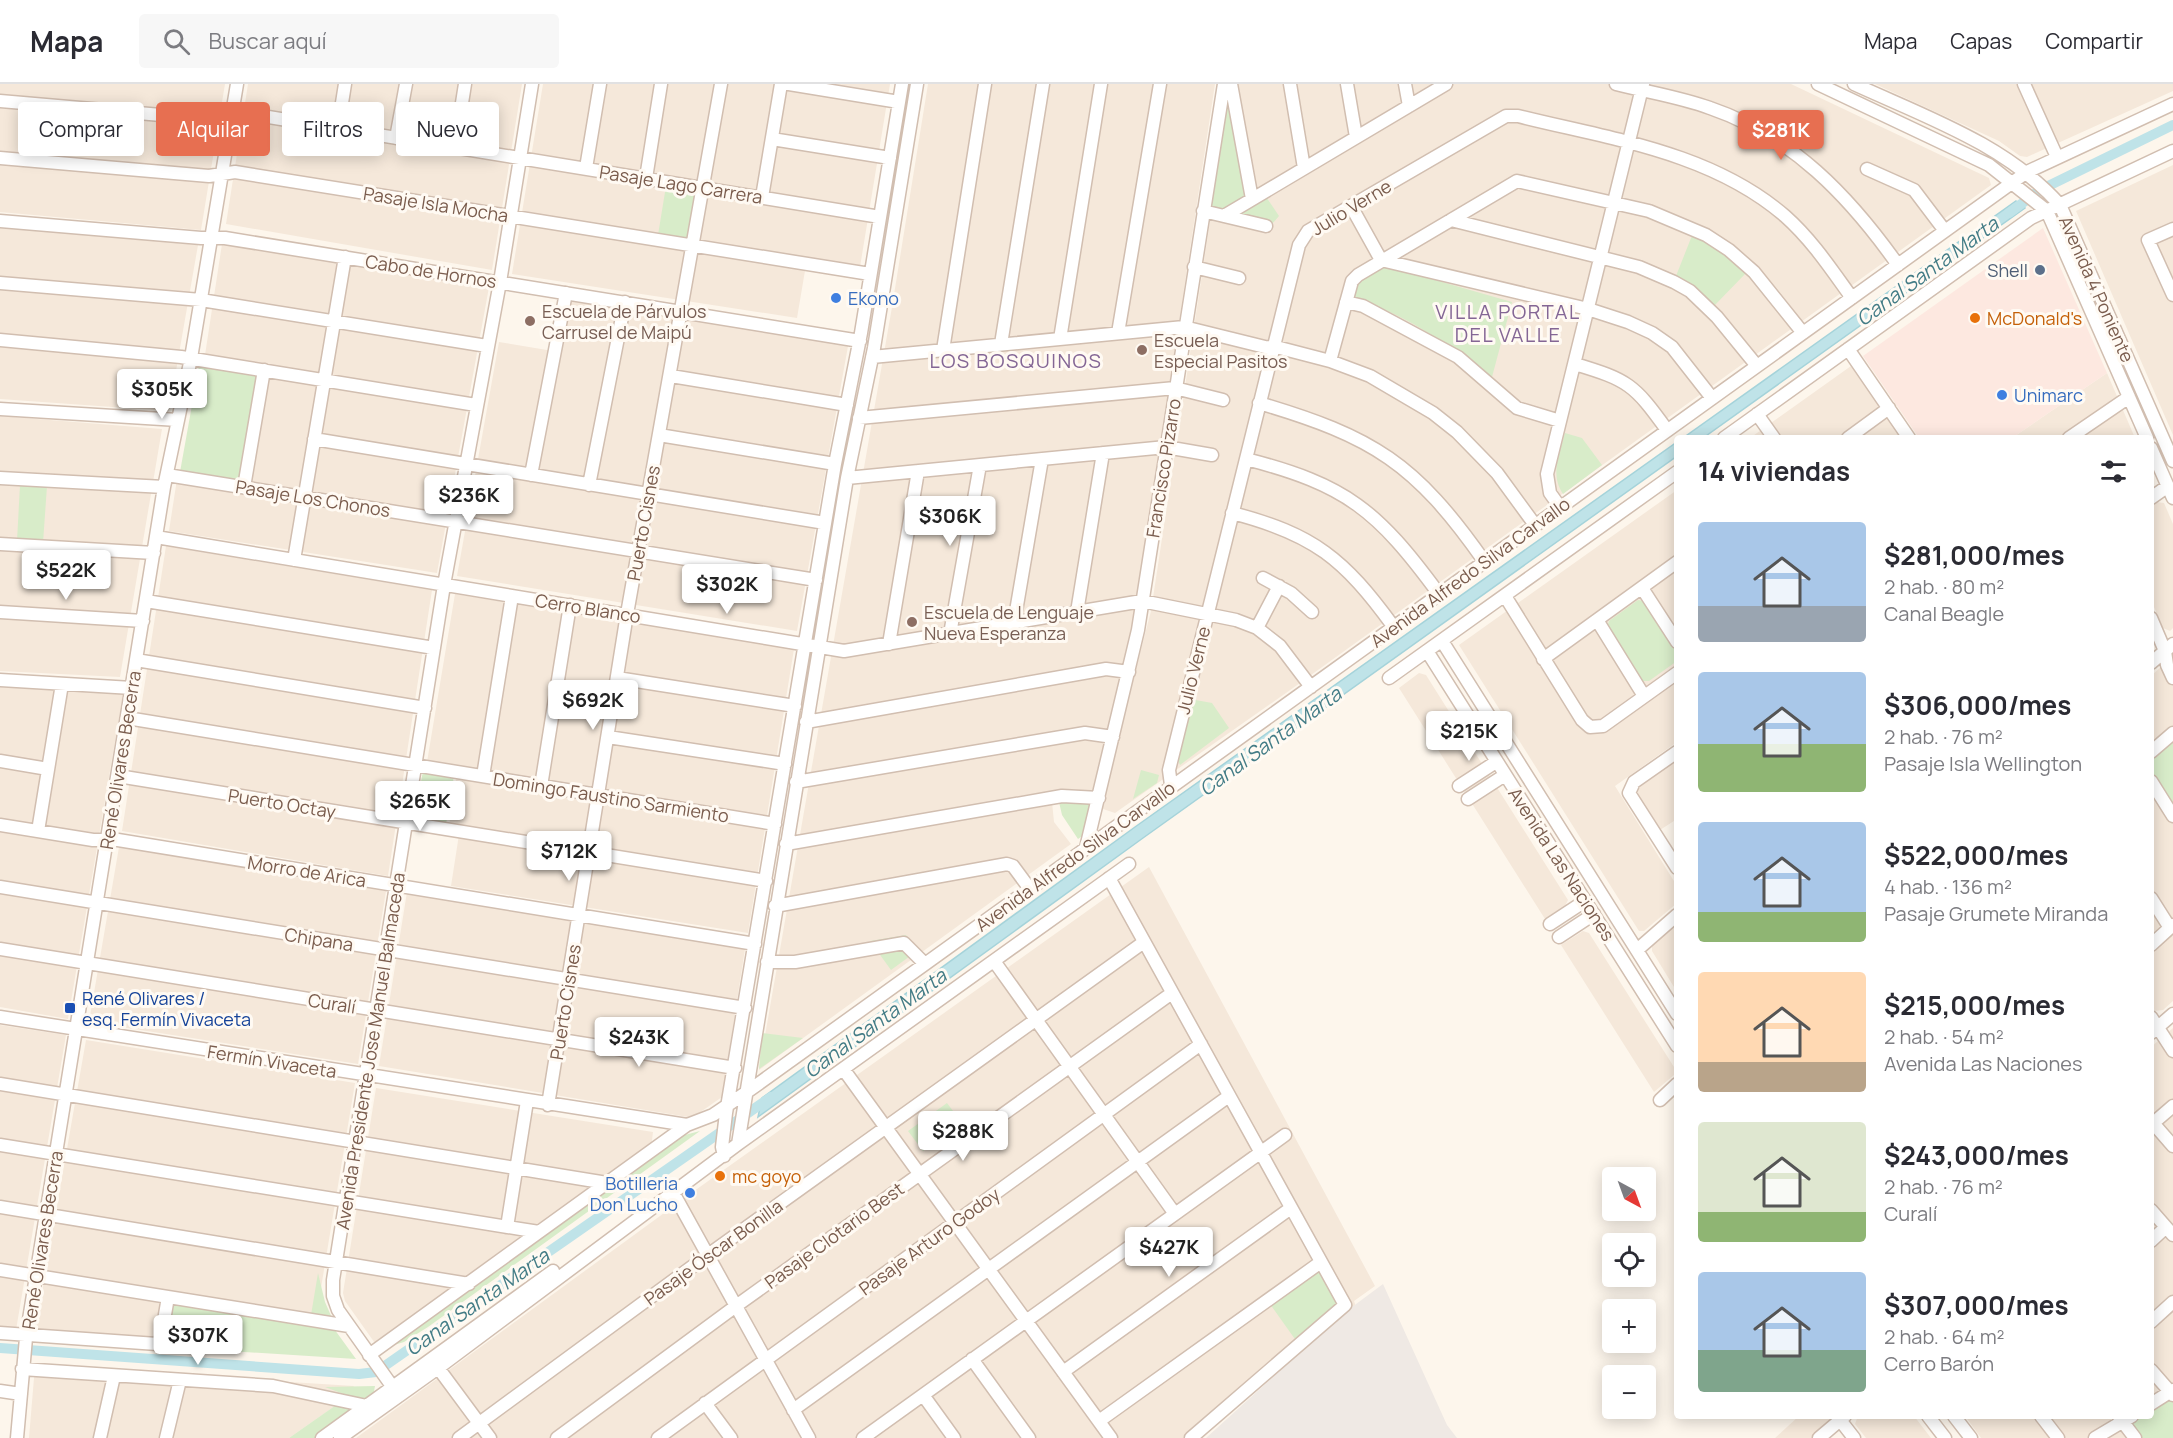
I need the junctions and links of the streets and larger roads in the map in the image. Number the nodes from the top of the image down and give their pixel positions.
1 (237, 84) edge
2 (345, 84) edge
3 (406, 84) edge
4 (465, 84) edge
5 (532, 84) edge
6 (600, 84) edge
7 (661, 84) edge
8 (721, 84) edge
9 (781, 84) edge
10 (789, 84) edge
11 (902, 84) edge
12 (916, 84) edge
13 (985, 84) edge
14 (1043, 84) edge
15 (1101, 84) edge
16 (1160, 84) edge
17 (1224, 84) edge
18 (1231, 84) edge
19 (1290, 84) edge
20 (1347, 84) edge
21 (1405, 84) edge
22 (1446, 84) edge
23 (1616, 84) edge
24 (1818, 84) edge
25 (1854, 84) edge
26 (2024, 84) edge
27 (1642, 87) edge
28 (0, 101) edge
29 (234, 102) edge
30 (342, 102) edge
31 (403, 102) edge
32 (462, 102) edge
33 (899, 102) junction
34 (2173, 104) edge
35 (1409, 106) junction
36 (156, 111) edge
37 (384, 136) edge
38 (1356, 137) junction
39 (396, 138) edge
40 (772, 139) junction
41 (1628, 143) junction
42 (2173, 151) edge
43 (499, 154) edge
44 (225, 156) edge
45 (2057, 157) junction
46 (0, 158) edge
47 (520, 158) junction
48 (890, 158) junction
49 (586, 168) junction
50 (1304, 168) junction
51 (1867, 170) dead end
52 (222, 174) junction
53 (2031, 176) junction
54 (646, 178) junction
55 (2018, 186) junction
56 (704, 188) junction
57 (762, 197) junction
58 (1252, 199) junction
59 (2056, 200) junction
60 (1613, 202) junction
61 (1351, 206) junction
62 (2043, 208) junction
63 (1203, 211) junction
64 (511, 216) junction
65 (1224, 216) junction
66 (880, 217) junction
67 (1451, 220) junction
68 (0, 221) edge
69 (1266, 226) dead end
70 (2173, 229) edge
71 (1945, 231) junction
72 (211, 238) junction
73 (694, 246) junction
74 (345, 257) junction
75 (1600, 257) junction
76 (1381, 260) junction
77 (1898, 265) junction
78 (1194, 267) junction
79 (870, 274) junction
80 (1239, 278) dead end
81 (500, 282) junction
82 (0, 283) edge
83 (566, 292) junction
84 (2173, 295) edge
85 (1852, 298) junction
86 (201, 300) junction
87 (624, 302) junction
88 (1347, 302) junction
89 (1588, 309) junction
90 (683, 312) junction
91 (334, 321) junction
92 (1184, 327) junction
93 (1118, 333) junction
94 (1803, 333) junction
95 (1060, 339) junction
96 (0, 340) edge
97 (860, 341) junction
98 (1001, 344) junction
99 (487, 346) junction
100 (1273, 348) junction
101 (943, 350) junction
102 (1848, 350) junction
103 (872, 357) junction
104 (190, 358) junction
105 (1330, 361) junction
106 (1575, 364) junction
107 (1757, 366) junction
108 (264, 370) junction
109 (671, 376) junction
110 (324, 380) junction
111 (1175, 388) junction
112 (2129, 397) junction
113 (1712, 398) junction
114 (1223, 400) dead end
115 (1259, 403) junction
116 (476, 405) junction
117 (847, 405) junction
118 (1889, 408) junction
119 (0, 409) edge
120 (1757, 414) junction
121 (859, 418) junction
122 (178, 420) junction
123 (1560, 421) junction
124 (1667, 430) junction
125 (659, 435) junction
126 (1728, 435) edge
127 (1772, 435) edge
128 (1852, 435) edge
129 (1907, 435) edge
130 (2074, 435) edge
131 (2146, 435) edge
132 (314, 439) junction
133 (1166, 447) junction
134 (1103, 453) junction
135 (1212, 455) dead end
136 (2154, 455) edge
137 (1042, 459) junction
138 (1246, 459) junction
139 (2173, 461) edge
140 (465, 463) junction
141 (835, 464) junction
142 (980, 465) junction
143 (918, 471) junction
144 (1674, 474) edge
145 (531, 475) junction
146 (0, 478) edge
147 (847, 478) junction
148 (165, 481) junction
149 (589, 484) junction
150 (2168, 486) junction
151 (244, 487) junction
152 (648, 494) junction
153 (2154, 496) edge
154 (305, 497) junction
155 (2173, 498) edge
156 (1560, 507) junction
157 (1232, 513) junction
158 (455, 521) junction
159 (825, 523) junction
160 (1535, 525) junction
161 (156, 537) junction
162 (0, 544) edge
163 (638, 551) junction
164 (153, 553) junction
165 (294, 560) junction
166 (1484, 561) junction
167 (1674, 564) edge
168 (1263, 578) dead end
169 (816, 580) junction
170 (444, 585) junction
171 (1279, 586) junction
172 (1642, 588) junction
173 (1439, 594) junction
174 (512, 596) junction
175 (1505, 596) junction
176 (146, 601) junction
177 (1142, 601) junction
178 (570, 605) junction
179 (0, 612) edge
180 (1077, 612) junction
181 (1312, 612) dead end
182 (1207, 613) junction
183 (627, 614) junction
184 (1597, 620) junction
185 (143, 621) junction
186 (1014, 623) junction
187 (2154, 623) edge
188 (1393, 626) junction
189 (1257, 628) junction
190 (950, 634) junction
191 (1674, 637) edge
192 (1442, 641) junction
193 (805, 644) junction
194 (889, 644) junction
195 (819, 647) junction
196 (2169, 647) edge
197 (434, 648) junction
198 (1427, 651) junction
199 (1543, 659) junction
200 (136, 660) junction
201 (2154, 660) edge
202 (1129, 672) junction
203 (1674, 675) edge
204 (617, 678) junction
205 (1389, 678) dead end
206 (2173, 678) edge
207 (0, 680) edge
208 (62, 684) junction
209 (1311, 687) junction
210 (132, 688) junction
211 (1644, 696) junction
212 (795, 706) junction
213 (424, 708) junction
214 (127, 718) junction
215 (806, 722) junction
216 (2173, 733) edge
217 (1113, 736) junction
218 (608, 737) junction
219 (2154, 749) edge
220 (1674, 754) edge
221 (0, 761) edge
222 (1496, 762) junction
223 (785, 764) junction
224 (415, 766) junction
225 (48, 769) junction
226 (1505, 775) junction
227 (118, 776) junction
228 (483, 776) junction
229 (796, 782) junction
230 (1171, 785) junction
231 (541, 786) junction
232 (1460, 786) dead end
233 (2154, 787) edge
234 (598, 795) junction
235 (1099, 798) junction
236 (1468, 799) dead end
237 (2173, 816) edge
238 (406, 824) junction
239 (775, 824) junction
240 (0, 825) edge
241 (38, 831) junction
242 (108, 839) junction
243 (786, 844) junction
244 (1086, 848) junction
245 (589, 853) junction
246 (1674, 863) edge
247 (1129, 864) dead end
248 (1109, 878) junction
249 (765, 881) junction
250 (396, 886) junction
251 (0, 887) edge
252 (1030, 889) junction
253 (1585, 901) junction
254 (2154, 902) edge
255 (97, 903) junction
256 (775, 906) junction
257 (1594, 914) junction
258 (579, 915) junction
259 (1674, 918) edge
260 (1550, 924) dead end
261 (2171, 927) edge
262 (1559, 937) dead end
263 (1144, 942) junction
264 (2154, 942) edge
265 (755, 944) junction
266 (0, 949) edge
267 (386, 950) junction
268 (1637, 950) junction
269 (994, 961) junction
270 (766, 962) junction
271 (87, 963) junction
272 (925, 964) junction
273 (568, 979) junction
274 (1172, 993) junction
275 (745, 1008) junction
276 (1674, 1009) edge
277 (376, 1010) junction
278 (2173, 1014) edge
279 (0, 1017) edge
280 (1036, 1020) junction
281 (2154, 1025) edge
282 (2154, 1027) edge
283 (76, 1029) junction
284 (558, 1039) junction
285 (1674, 1041) edge
286 (1201, 1044) junction
287 (2173, 1051) edge
288 (1070, 1067) junction
289 (735, 1068) junction
290 (844, 1070) junction
291 (366, 1076) junction
292 (0, 1084) edge
293 (1674, 1087) edge
294 (66, 1095) junction
295 (746, 1096) junction
296 (1230, 1096) junction
297 (1660, 1100) dead end
298 (527, 1101) junction
299 (548, 1105) junction
300 (2173, 1106) edge
301 (727, 1109) junction
302 (1103, 1114) junction
303 (2154, 1122) edge
304 (687, 1125) junction
305 (2154, 1126) edge
306 (886, 1127) junction
307 (1285, 1135) dead end
308 (355, 1142) junction
309 (738, 1144) junction
310 (0, 1145) edge
311 (2173, 1146) edge
312 (723, 1148) junction
313 (1260, 1153) junction
314 (56, 1154) junction
315 (1138, 1162) junction
316 (516, 1168) junction
317 (920, 1174) junction
318 (607, 1183) junction
319 (671, 1189) junction
320 (346, 1201) junction
321 (0, 1207) edge
322 (1291, 1208) junction
323 (2154, 1213) edge
324 (1175, 1214) junction
325 (46, 1215) junction
326 (955, 1222) junction
327 (507, 1227) junction
328 (2170, 1231) edge
329 (539, 1232) junction
330 (2154, 1239) edge
331 (708, 1255) junction
332 (336, 1262) junction
333 (1321, 1262) junction
334 (989, 1269) junction
335 (0, 1270) edge
336 (36, 1276) junction
337 (469, 1284) junction
338 (168, 1297) junction
339 (2173, 1302) edge
340 (736, 1306) junction
341 (2154, 1319) edge
342 (1026, 1321) junction
343 (348, 1326) junction
344 (0, 1333) edge
345 (27, 1336) junction
346 (371, 1358) junction
347 (765, 1359) junction
348 (972, 1359) junction
349 (435, 1364) junction
350 (23, 1366) junction
351 (1064, 1372) junction
352 (2154, 1373) edge
353 (114, 1376) junction
354 (180, 1380) junction
355 (394, 1388) junction
356 (0, 1390) edge
357 (2172, 1392) edge
358 (21, 1394) junction
359 (923, 1395) junction
360 (2154, 1402) edge
361 (705, 1403) junction
362 (367, 1406) junction
363 (793, 1410) junction
364 (1842, 1419) edge
365 (1844, 1419) edge
366 (1930, 1419) edge
367 (1956, 1419) edge
368 (2043, 1419) edge
369 (2123, 1419) edge
370 (2125, 1419) edge
371 (1099, 1421) junction
372 (479, 1423) junction
373 (17, 1438) edge
374 (100, 1438) edge
375 (166, 1438) edge
376 (322, 1438) edge
377 (340, 1438) edge
378 (459, 1438) edge
379 (490, 1438) edge
380 (557, 1438) edge
381 (658, 1438) edge
382 (731, 1438) edge
383 (809, 1438) edge
384 (863, 1438) edge
385 (954, 1438) edge
386 (1029, 1438) edge
387 (1111, 1438) edge
388 (1191, 1438) edge
389 (1819, 1438) edge
390 (1854, 1438) edge
391 (1945, 1438) edge
392 (1971, 1438) edge
393 (2058, 1438) edge
394 (2095, 1438) edge
395 (2135, 1438) edge

1 - 29 street, René Olivares Becerra
2 - 30 street
3 - 31 street
4 - 32 street
5 - 47 street, Avenida Presidente Jose Manuel Balmaceda
6 - 49 street
7 - 54 street
8 - 56 street, Puerto Cisnes
9 - 40 street
10 - 33 street
11 - 33 street
12 - 103 street
13 - 101 street
14 - 98 street
15 - 95 street
16 - 93 street
17 - 63 street, Francisco Pizarro
18 - 58 street
19 - 50 street
20 - 38 street
21 - 35 street
22 - 35 street
23 - 27 street
24 - 55 street, Avenida 4 Poniente
25 - 53 street, Avenida 4 Poniente
26 - 45 street
27 - 41 street
27 - 77 street
28 - 36 street, Pasaje Lago Carrera
33 - 48 street
34 - 45 street, Avenida Alfredo Silva Carvallo
35 - 38 street
37 - 39 street, Pasaje Lago Carrera
38 - 50 street
40 - 48 street
40 - 57 street
41 - 60 street
41 - 61 street, Julio Verne
41 - 85 street, Julio Verne
42 - 59 street
43 - 47 street, Pasaje Lago Carrera
44 - 52 street, René Olivares Becerra
45 - 53 street, Avenida Alfredo Silva Carvallo
46 - 52 street, Pasaje Isla Mocha
47 - 49 street, Pasaje Lago Carrera
47 - 64 street, Avenida Presidente Jose Manuel Balmaceda
48 - 66 street
49 - 54 street, Pasaje Lago Carrera
50 - 58 street
51 - 71 street
52 - 64 street, Pasaje Isla Mocha
52 - 72 street, René Olivares Becerra
53 - 55 street, Avenida Alfredo Silva Carvallo
53 - 59 street, Avenida 4 Poniente
54 - 56 street, Pasaje Lago Carrera
55 - 62 street, Avenida 4 Poniente
55 - 71 street, Avenida Alfredo Silva Carvallo
56 - 57 street, Pasaje Lago Carrera
56 - 73 street, Puerto Cisnes
57 - 66 street, Pasaje Lago Carrera
58 - 65 street
59 - 62 street
59 - 139 street, Avenida 4 Poniente
60 - 67 street
60 - 75 street
60 - 94 street
61 - 76 street
61 - 100 street, Julio Verne
62 - 102 street
62 - 112 street, Avenida 4 Poniente
63 - 65 street
63 - 78 street, Francisco Pizarro
64 - 73 street, Pasaje Isla Mocha
64 - 81 street, Avenida Presidente Jose Manuel Balmaceda
65 - 69 street
66 - 79 street
67 - 75 street
67 - 76 street
68 - 72 street, Cabo de Hornos
70 - 84 street
71 - 77 street, Avenida Alfredo Silva Carvallo
72 - 74 street, Cabo de Hornos
72 - 86 street, René Olivares Becerra
73 - 79 street, Pasaje Isla Mocha
73 - 90 street, Puerto Cisnes
74 - 81 street, Cabo de Hornos
74 - 91 street
75 - 89 street
75 - 107 street
76 - 88 street
76 - 89 street
77 - 85 street, Avenida Alfredo Silva Carvallo
78 - 80 street
78 - 92 street, Francisco Pizarro
79 - 97 street
81 - 83 street, Cabo de Hornos
81 - 99 street, Avenida Presidente Jose Manuel Balmaceda
82 - 86 street
83 - 87 street, Cabo de Hornos
83 - 145 street
85 - 94 street, Avenida Alfredo Silva Carvallo
86 - 91 street
86 - 104 street, René Olivares Becerra
87 - 90 street, Cabo de Hornos
87 - 149 street
88 - 105 street
88 - 123 street
89 - 106 street
89 - 113 street
90 - 97 street, Cabo de Hornos
90 - 109 street, Puerto Cisnes
91 - 99 street
91 - 110 street
92 - 93 street
92 - 100 street
92 - 111 street, Francisco Pizarro
93 - 95 street
94 - 107 street, Avenida Alfredo Silva Carvallo
95 - 98 street
96 - 104 street
97 - 117 street
98 - 101 street
99 - 116 street, Avenida Presidente Jose Manuel Balmaceda
100 - 105 street
100 - 115 street, Julio Verne
101 - 103 street
102 - 118 street
102 - 120 street
103 - 121 street
104 - 108 street
104 - 122 street, René Olivares Becerra
105 - 160 street
106 - 123 street
106 - 124 street
107 - 113 street, Avenida Alfredo Silva Carvallo
108 - 110 street
108 - 151 street
109 - 117 street
109 - 125 street, Puerto Cisnes
110 - 116 street
110 - 132 street
111 - 114 street
111 - 121 street
111 - 133 street, Francisco Pizarro
112 - 130 street
112 - 131 street, Avenida 4 Poniente
113 - 124 street, Avenida Alfredo Silva Carvallo
115 - 138 street, Julio Verne
115 - 166 street
116 - 140 street, Avenida Presidente Jose Manuel Balmaceda
117 - 141 street
118 - 128 street
118 - 129 street
119 - 122 street
120 - 126 street
120 - 127 street
121 - 147 street
122 - 148 street, René Olivares Becerra
123 - 156 street
124 - 156 street, Avenida Alfredo Silva Carvallo
125 - 141 street
125 - 152 street, Puerto Cisnes
132 - 140 street
132 - 154 street
133 - 134 street
133 - 135 street
133 - 177 street, Francisco Pizarro
134 - 137 street
134 - 180 street
136 - 150 street
137 - 142 street
137 - 186 street
138 - 157 street, Julio Verne
138 - 173 street
140 - 145 street
140 - 158 street, Avenida Presidente Jose Manuel Balmaceda
141 - 159 street
142 - 143 street
142 - 190 street
143 - 147 street
143 - 194 street
144 - 175 street
145 - 149 street
146 - 148 street, Pasaje Los Chonos
147 - 195 street
148 - 151 street, Pasaje Los Chonos
148 - 161 street, René Olivares Becerra
149 - 152 street
150 - 153 street
150 - 155 street
151 - 154 street, Pasaje Los Chonos
152 - 159 street
152 - 163 street, Puerto Cisnes
154 - 158 street, Pasaje Los Chonos
154 - 165 street
156 - 160 street, Avenida Alfredo Silva Carvallo
157 - 182 street, Julio Verne
157 - 188 street
158 - 163 street, Pasaje Los Chonos
158 - 170 street, Avenida Presidente Jose Manuel Balmaceda
159 - 169 street
160 - 166 street, Avenida Alfredo Silva Carvallo
161 - 164 street, René Olivares Becerra
161 - 165 street, Cerro Blanco
162 - 164 street
163 - 169 street, Pasaje Los Chonos
163 - 183 street, Puerto Cisnes
164 - 176 street, René Olivares Becerra
165 - 170 street, Cerro Blanco
166 - 173 street, Avenida Alfredo Silva Carvallo
167 - 172 street
168 - 171 street
169 - 193 street
170 - 174 street, Cerro Blanco
170 - 197 street, Avenida Presidente Jose Manuel Balmaceda
171 - 181 street
171 - 189 street
172 - 184 street
172 - 191 street
173 - 188 street, Avenida Alfredo Silva Carvallo
174 - 178 street, Cerro Blanco
174 - 228 street
175 - 192 street
175 - 199 street
176 - 185 street, René Olivares Becerra
176 - 197 street
177 - 180 street, Cerro Blanco
177 - 182 street, Cerro Blanco
177 - 202 street, Francisco Pizarro
178 - 183 street, Cerro Blanco
178 - 231 street
179 - 185 street
180 - 186 street, Cerro Blanco
182 - 189 street, Cerro Blanco
182 - 230 street, Julio Verne
183 - 193 street, Cerro Blanco
183 - 204 street, Puerto Cisnes
184 - 199 street
184 - 211 street
185 - 200 street, René Olivares Becerra
186 - 190 street, Cerro Blanco
187 - 196 street
188 - 209 street, Avenida Alfredo Silva Carvallo
189 - 209 street, Cerro Blanco
190 - 194 street, Cerro Blanco
192 - 198 street
192 - 268 street, Avenida Las Naciones
193 - 195 street, Cerro Blanco
193 - 212 street
194 - 195 street, Cerro Blanco
195 - 215 street
196 - 201 street
196 - 206 street
197 - 213 street, Avenida Presidente Jose Manuel Balmaceda
198 - 205 street
198 - 222 street, Avenida Las Naciones
199 - 211 street
200 - 210 street, René Olivares Becerra
200 - 213 street
202 - 215 street
202 - 217 street, Francisco Pizarro
203 - 211 street
204 - 212 street
204 - 218 street, Puerto Cisnes
207 - 208 street
208 - 210 street
208 - 225 street
209 - 230 street, Avenida Alfredo Silva Carvallo
210 - 214 street, René Olivares Becerra
212 - 223 street
213 - 224 street, Avenida Presidente Jose Manuel Balmaceda
214 - 224 street, Domingo Faustino Sarmiento
214 - 227 street, René Olivares Becerra
215 - 229 street
216 - 219 street
217 - 229 street
217 - 235 street, Francisco Pizarro
218 - 223 street
218 - 234 street, Puerto Cisnes
220 - 246 street
221 - 225 street
222 - 226 street, Avenida Las Naciones
222 - 232 street
223 - 239 street
224 - 228 street, Domingo Faustino Sarmiento
224 - 238 street, Avenida Presidente Jose Manuel Balmaceda
225 - 241 street
226 - 236 street
226 - 253 street, Avenida Las Naciones
227 - 238 street, Puerto Octay
227 - 242 street, René Olivares Becerra
228 - 231 street, Domingo Faustino Sarmiento
229 - 243 street
230 - 244 street, Avenida Alfredo Silva Carvallo
231 - 234 street, Domingo Faustino Sarmiento
233 - 237 street
234 - 239 street, Domingo Faustino Sarmiento
234 - 245 street, Puerto Cisnes
235 - 243 street
235 - 244 street, Francisco Pizarro
238 - 245 street, Puerto Octay
238 - 250 street, Avenida Presidente Jose Manuel Balmaceda
239 - 249 street
240 - 241 street, Morro de Arica
241 - 242 street, Morro de Arica
242 - 250 street, Morro de Arica
242 - 255 street, René Olivares Becerra
243 - 256 street
244 - 252 street, Avenida Alfredo Silva Carvallo
245 - 249 street, Puerto Octay
245 - 258 street, Puerto Cisnes
247 - 248 street, Avenida Alfredo Silva Carvallo
248 - 263 street
248 - 269 street, Avenida Alfredo Silva Carvallo
249 - 265 street
250 - 258 street, Morro de Arica
250 - 267 street, Avenida Presidente Jose Manuel Balmaceda
251 - 255 street, Chipana
252 - 256 street
252 - 272 street, Avenida Alfredo Silva Carvallo
253 - 257 street, Avenida Las Naciones
253 - 260 street
254 - 261 street
255 - 267 street, Chipana
255 - 271 street, René Olivares Becerra
256 - 270 street
257 - 262 street
257 - 285 street, Avenida Las Naciones
258 - 265 street, Morro de Arica
258 - 273 street, Puerto Cisnes
259 - 268 street
261 - 264 street
263 - 274 street
263 - 280 street, Pasaje Óscar Bonilla
265 - 275 street
266 - 271 street, Curalí
267 - 273 street, Chipana
267 - 277 street, Avenida Presidente Jose Manuel Balmaceda
268 - 276 street, Avenida Las Naciones
269 - 280 street
269 - 290 street, Avenida Alfredo Silva Carvallo
270 - 272 street
270 - 295 street
271 - 277 street, Curalí
271 - 283 street, René Olivares Becerra
272 - 295 street, Avenida Alfredo Silva Carvallo
273 - 275 street, Chipana
273 - 284 street, Puerto Cisnes
274 - 286 street
274 - 288 street, Pasaje Clotario Best
275 - 289 street
277 - 284 street, Curalí
277 - 291 street, Avenida Presidente Jose Manuel Balmaceda
278 - 281 street
279 - 283 street, Fermín Vivaceta
280 - 288 street
280 - 306 street, Pasaje Óscar Bonilla
282 - 287 street
283 - 291 street, Fermín Vivaceta
283 - 294 street, René Olivares Becerra
284 - 289 street, Curalí
284 - 299 street, Puerto Cisnes
286 - 296 street
286 - 302 street, Pasaje Arturo Godoy
288 - 302 street
288 - 317 street, Pasaje Clotario Best
289 - 301 street
290 - 306 street
290 - 309 street, Avenida Alfredo Silva Carvallo
291 - 298 street, Fermín Vivaceta
291 - 308 street, Avenida Presidente Jose Manuel Balmaceda
292 - 294 street
293 - 297 street
294 - 308 street
294 - 314 street, René Olivares Becerra
295 - 301 street, Avenida Alfredo Silva Carvallo
295 - 309 street
296 - 313 street
296 - 315 street
298 - 299 street, Fermín Vivaceta
298 - 316 street
299 - 304 street, Fermín Vivaceta
300 - 303 street
301 - 304 street, Avenida Alfredo Silva Carvallo
301 - 312 street
302 - 315 street
302 - 326 street, Pasaje Arturo Godoy
304 - 318 street, Avenida Alfredo Silva Carvallo
305 - 311 street
306 - 317 street
306 - 331 street, Pasaje Óscar Bonilla
307 - 313 street
308 - 316 street
308 - 320 street, Avenida Presidente Jose Manuel Balmaceda
309 - 312 street, Avenida Alfredo Silva Carvallo
310 - 314 street
312 - 319 street, Avenida Alfredo Silva Carvallo
313 - 322 street
313 - 324 street
314 - 320 street
314 - 325 street, René Olivares Becerra
315 - 324 street
315 - 334 street
316 - 318 street
316 - 327 street
317 - 326 street
317 - 340 street, Pasaje Clotario Best
318 - 329 street, Avenida Alfredo Silva Carvallo
319 - 331 street
319 - 349 street, Avenida Alfredo Silva Carvallo
320 - 327 street
320 - 332 street, Avenida Presidente Jose Manuel Balmaceda
321 - 325 street
322 - 333 street
322 - 351 street
323 - 328 street
324 - 342 street
325 - 332 street
325 - 336 street, René Olivares Becerra
326 - 334 street
326 - 347 street, Pasaje Arturo Godoy
327 - 329 street
328 - 330 street
329 - 337 street, Avenida Alfredo Silva Carvallo
331 - 340 street
331 - 372 street, Pasaje Óscar Bonilla
332 - 337 street
332 - 343 street, Avenida Presidente Jose Manuel Balmaceda
333 - 371 street
333 - 388 street
334 - 342 street
334 - 363 street
335 - 336 street
336 - 338 street
336 - 345 street, René Olivares Becerra
337 - 346 street, Avenida Alfredo Silva Carvallo
338 - 343 street
338 - 345 street
339 - 341 street
340 - 347 street
340 - 380 street, Pasaje Clotario Best
342 - 348 street
342 - 351 street
343 - 346 street, Avenida Presidente Jose Manuel Balmaceda
344 - 345 street
345 - 350 street, René Olivares Becerra
346 - 355 street, Avenida Presidente Jose Manuel Balmaceda
347 - 361 street, Pasaje Arturo Godoy
347 - 363 street
348 - 359 street
348 - 386 street
349 - 355 street, Avenida Alfredo Silva Carvallo
349 - 372 street
350 - 353 street
350 - 358 street, René Olivares Becerra
351 - 371 street
352 - 357 street
353 - 354 street
353 - 374 street
354 - 362 street
354 - 375 street
355 - 362 street, Avenida Alfredo Silva Carvallo
355 - 377 street, Avenida Alfredo Silva Carvallo
356 - 358 street
357 - 360 street
358 - 373 street, René Olivares Becerra
359 - 384 street
359 - 385 street
361 - 381 street, Pasaje Arturo Godoy
361 - 382 street
362 - 376 street, Avenida Alfredo Silva Carvallo
363 - 383 street
364 - 389 street
365 - 390 street
366 - 391 street
367 - 392 street
368 - 393 street
369 - 394 street
370 - 395 street
371 - 387 street
372 - 378 street, Pasaje Óscar Bonilla
372 - 379 street

